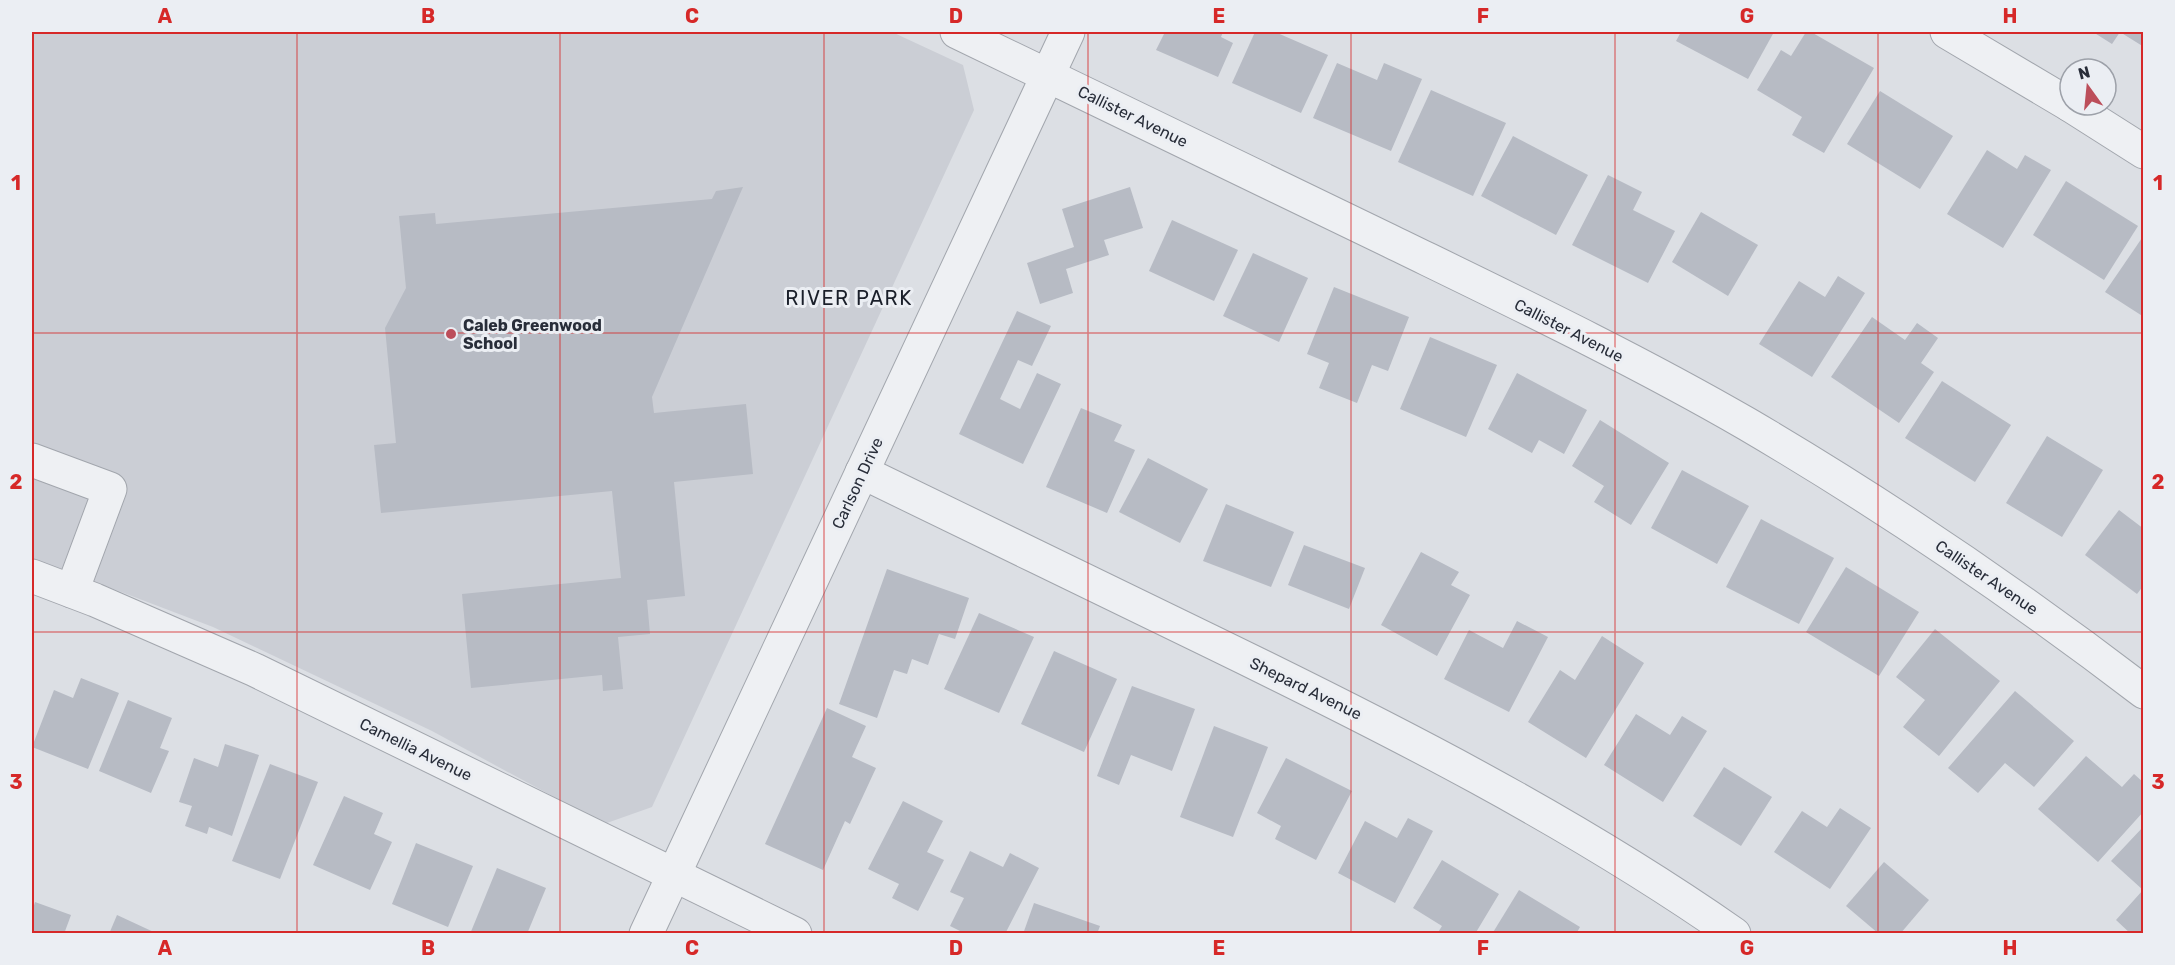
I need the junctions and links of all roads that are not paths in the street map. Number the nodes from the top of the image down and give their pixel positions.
1 (957, 32) edge
2 (1068, 32) edge
3 (1947, 32) edge
4 (1048, 75) junction
5 (2058, 98) edge
6 (2089, 117) edge
7 (2144, 152) edge
8 (32, 460) edge
9 (862, 472) junction
10 (32, 576) edge
11 (72, 591) junction
12 (2144, 692) edge
13 (674, 874) junction
14 (646, 933) edge
15 (795, 933) edge
16 (1734, 933) edge

1 - 4 street, Callister Avenue
2 - 4 street, Carlson Drive
3 - 5 street
4 - 9 street, Carlson Drive
4 - 12 street, Callister Avenue
6 - 7 street
8 - 11 street
9 - 13 street, Carlson Drive
9 - 16 street, Shepard Avenue
10 - 11 street, Camellia Avenue
11 - 13 street, Camellia Avenue
13 - 14 street, Carlson Drive
13 - 15 street, Camellia Avenue

